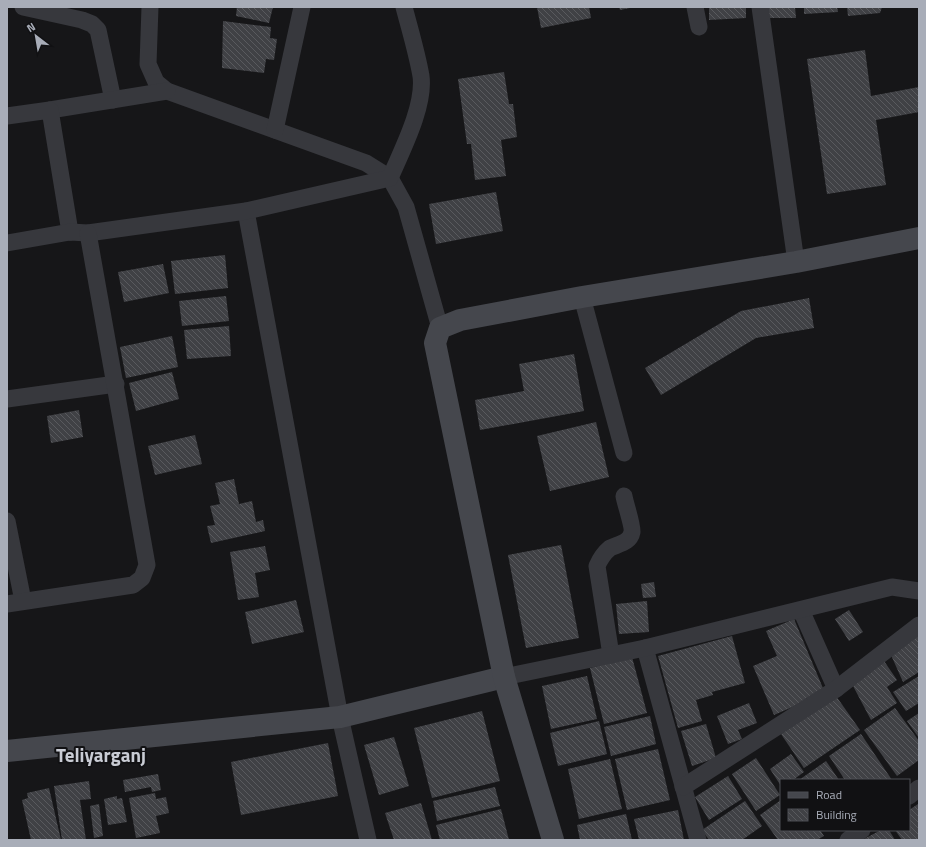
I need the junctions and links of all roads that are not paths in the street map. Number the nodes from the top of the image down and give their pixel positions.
1 (23, 7) edge
2 (302, 7) edge
3 (404, 7) edge
4 (696, 7) edge
5 (760, 7) edge
6 (149, 8) edge
7 (698, 27) dead end
8 (167, 91) junction
9 (113, 100) junction
10 (50, 110) junction
11 (7, 116) edge
12 (275, 130) junction
13 (390, 178) junction
14 (246, 211) junction
15 (70, 232) junction
16 (88, 233) junction
17 (919, 238) edge
18 (7, 243) edge
19 (796, 262) junction
20 (582, 297) junction
21 (440, 328) junction
22 (116, 384) junction
23 (7, 399) edge
24 (624, 453) dead end
25 (624, 496) dead end
26 (7, 521) edge
27 (919, 591) edge
28 (15, 602) edge
29 (801, 610) junction
30 (919, 625) edge
31 (645, 648) junction
32 (611, 655) junction
33 (504, 677) junction
34 (836, 689) junction
35 (340, 717) junction
36 (7, 751) edge
37 (684, 788) junction
38 (919, 788) edge
39 (910, 795) edge
40 (861, 831) edge
41 (368, 840) edge
42 (552, 840) edge
43 (698, 840) edge
44 (848, 840) edge

1 - 9 street
2 - 12 street
3 - 13 street
4 - 7 street
5 - 19 street
6 - 8 street
8 - 9 street
8 - 12 street
9 - 10 street
10 - 11 street
10 - 15 street
12 - 13 street
13 - 14 street
13 - 21 street
14 - 16 street
14 - 35 street
15 - 16 street
15 - 18 street
16 - 22 street
17 - 19 street
19 - 20 street
20 - 21 street
20 - 24 street
21 - 33 street
22 - 23 street
22 - 28 street
25 - 32 street
26 - 28 street
27 - 29 street
29 - 31 street
29 - 34 street
30 - 34 street
31 - 32 street
31 - 37 street
32 - 33 street
33 - 35 street
33 - 42 street
34 - 37 street
35 - 36 street
35 - 41 street
37 - 43 street
38 - 39 street
40 - 44 street

